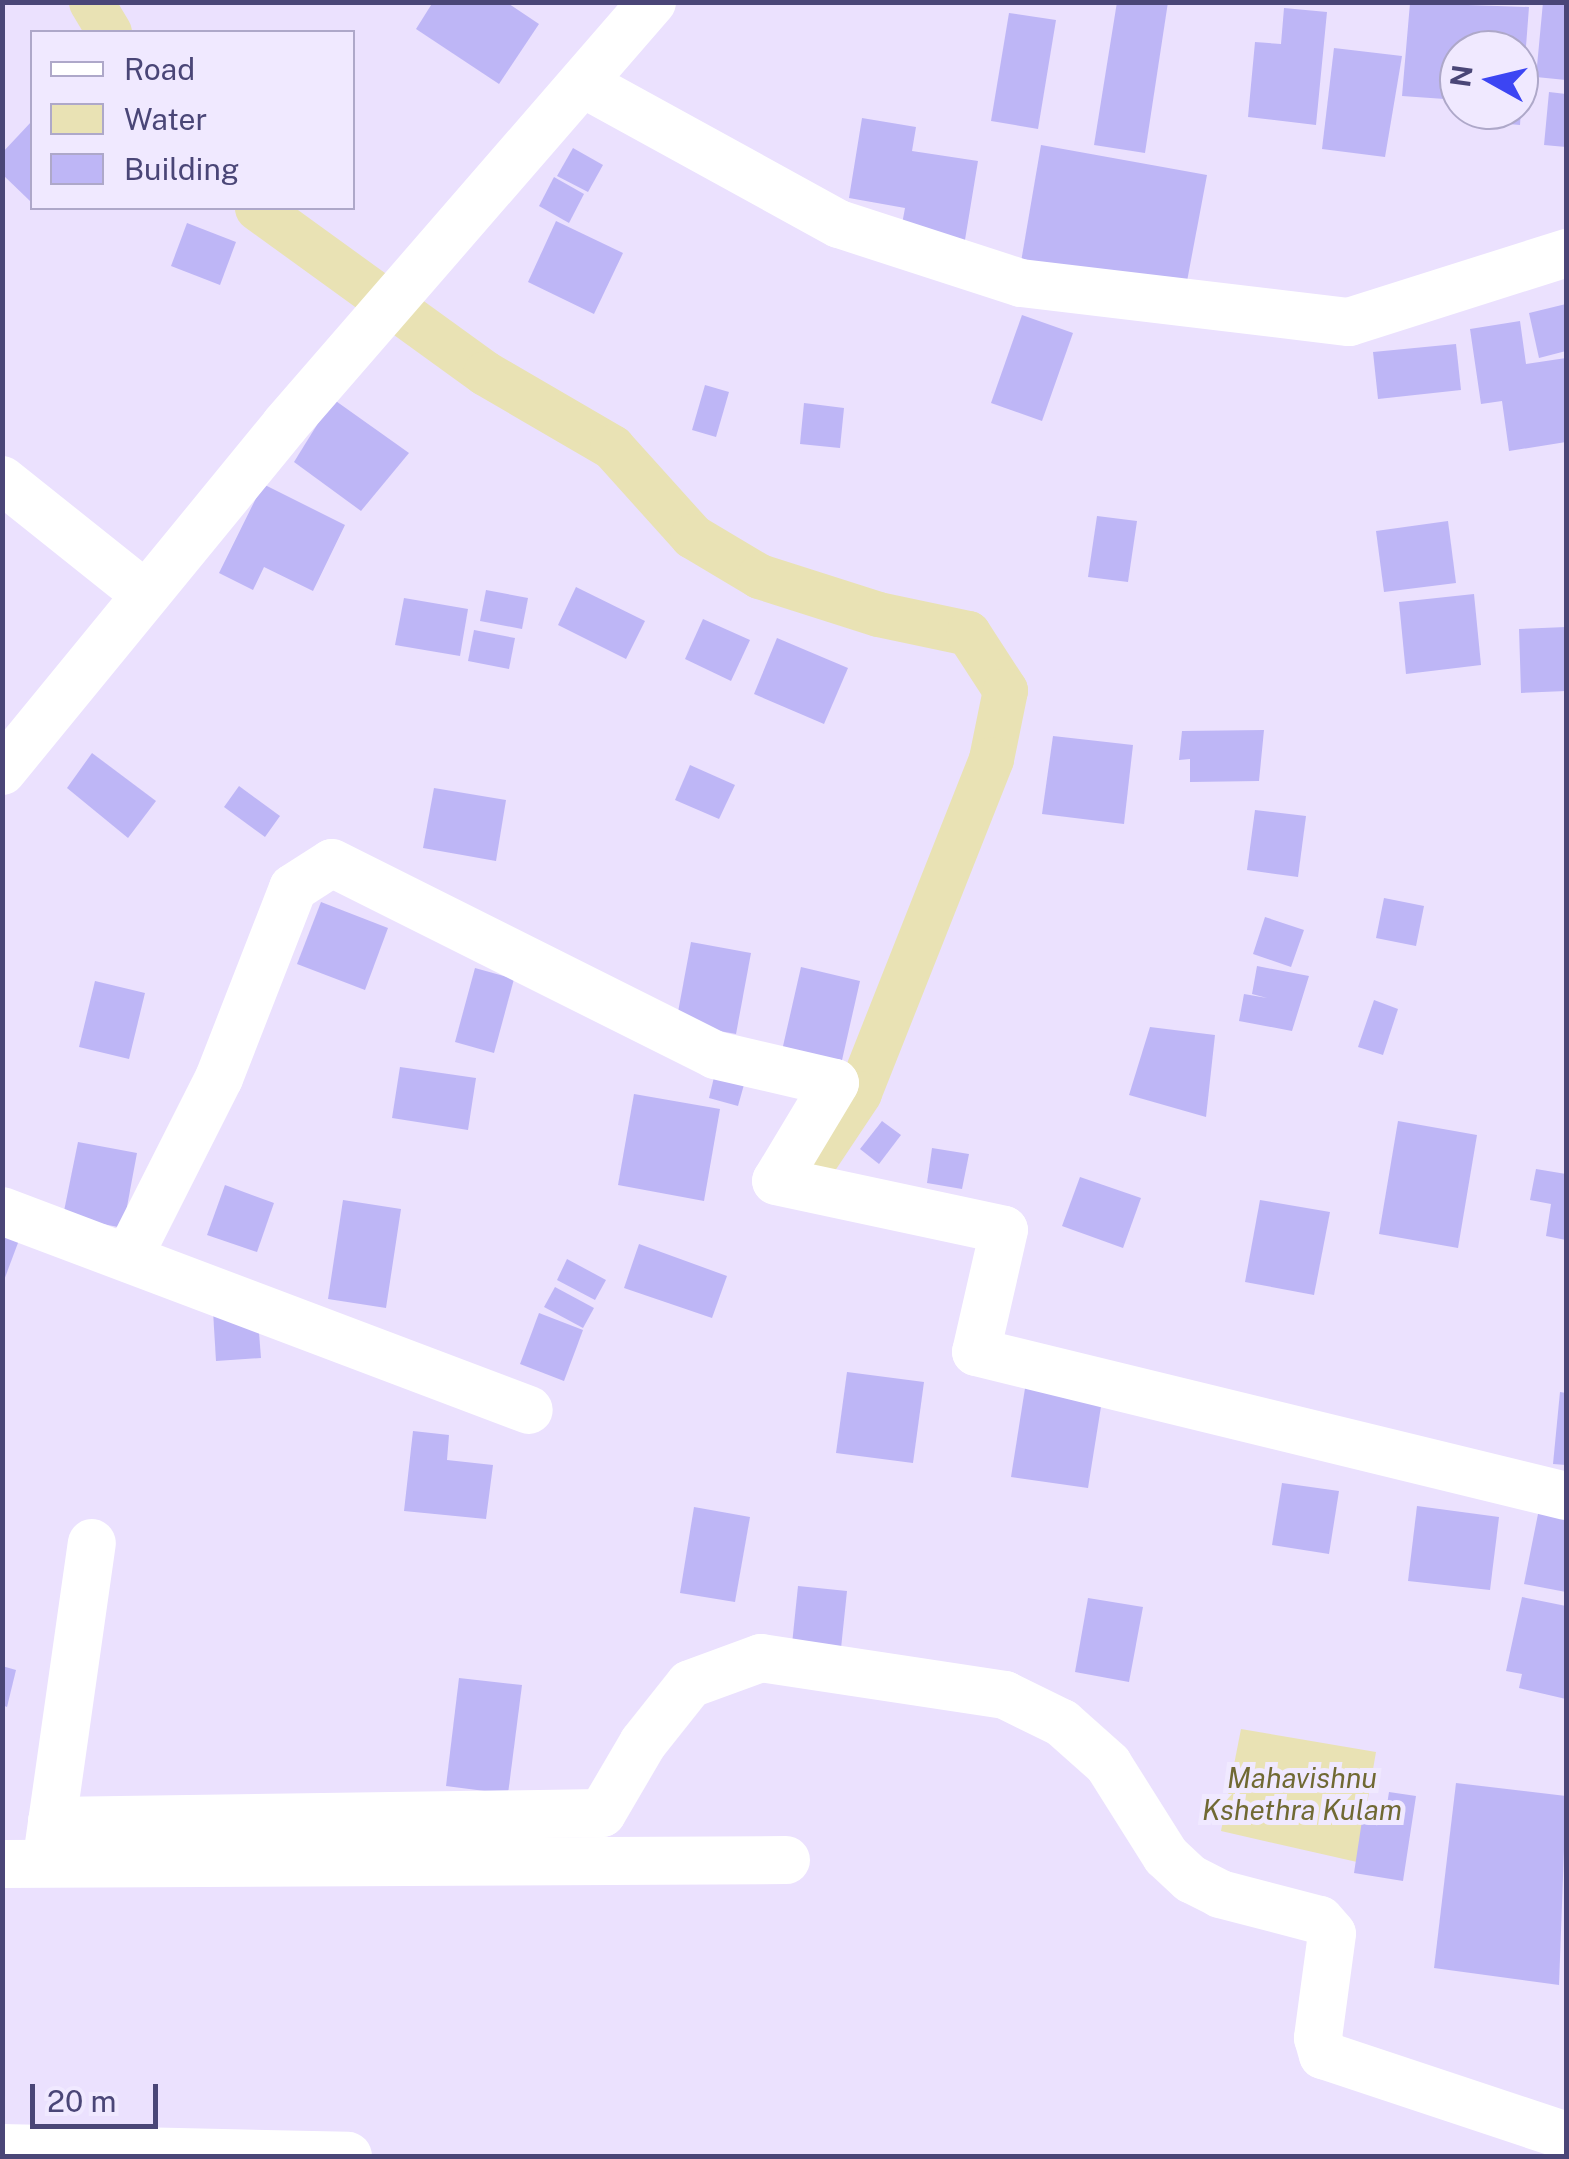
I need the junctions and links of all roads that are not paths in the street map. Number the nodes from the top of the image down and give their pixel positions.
1 (652, 2) edge
2 (584, 84) junction
3 (1566, 253) edge
4 (2, 480) edge
5 (146, 595) junction
6 (2, 770) edge
7 (2, 1211) edge
8 (128, 1258) junction
9 (529, 1410) dead end
10 (1566, 1496) edge
11 (92, 1543) dead end
12 (34, 1850) edge
13 (786, 1860) dead end
14 (1566, 2136) edge
15 (2, 2148) edge
16 (348, 2156) edge

1 - 2 street
2 - 3 street
2 - 5 street
4 - 5 street
5 - 6 street
7 - 8 street
8 - 9 street
8 - 10 street
11 - 12 street
12 - 13 street
12 - 14 street
15 - 16 street

